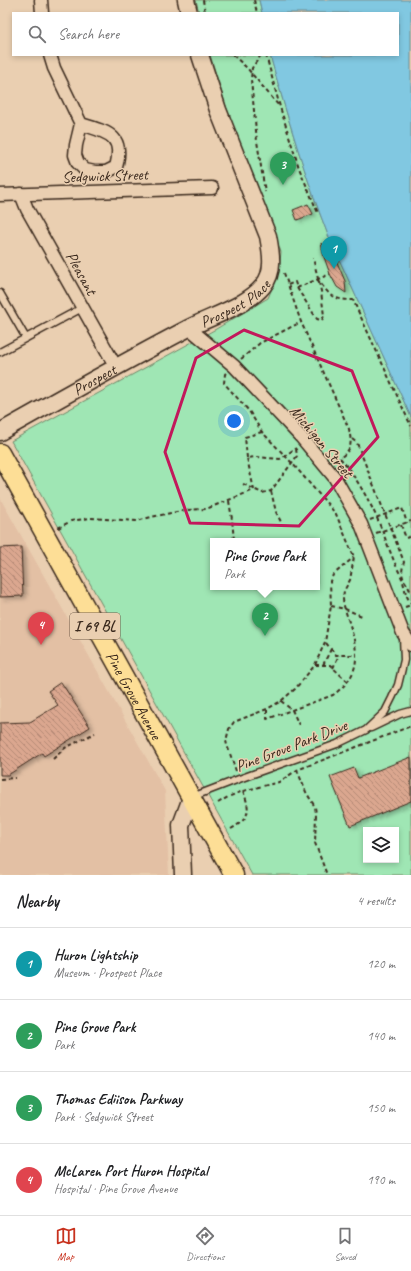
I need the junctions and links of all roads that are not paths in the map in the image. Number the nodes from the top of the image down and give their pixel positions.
1 (41, 0) edge
2 (186, 0) edge
3 (42, 12) edge
4 (189, 12) edge
5 (50, 56) edge
6 (200, 56) edge
7 (81, 124) dead end
8 (212, 188) dead end
9 (20, 194) junction
10 (0, 196) edge
11 (0, 294) edge
12 (82, 308) junction
13 (189, 328) junction
14 (26, 338) junction
15 (0, 352) edge
16 (116, 367) junction
17 (0, 432) edge
18 (0, 453) edge
19 (403, 633) junction
20 (411, 645) edge
21 (411, 711) edge
22 (366, 730) junction
23 (191, 798) junction
24 (183, 875) edge
25 (234, 875) edge

1 - 3 street
2 - 4 street
5 - 7 street
6 - 13 street, Prospect Place
8 - 9 street, Sedgwick Street
9 - 10 street, Sedgwick Street
9 - 12 street, Pleasant
11 - 14 lane
12 - 14 lane
12 - 16 street, Pleasant
13 - 16 street, Prospect
13 - 19 street, Michigan Street
14 - 15 lane
16 - 17 street, Prospect
18 - 23 main road, Pine Grove Avenue / I 69 BL
19 - 20 street, Michigan Street
19 - 22 lane, Pine Grove Park Drive
21 - 22 lane
22 - 23 lane, Pine Grove Park Drive
23 - 24 street
23 - 25 main road, Pine Grove Avenue / I 69 BL

